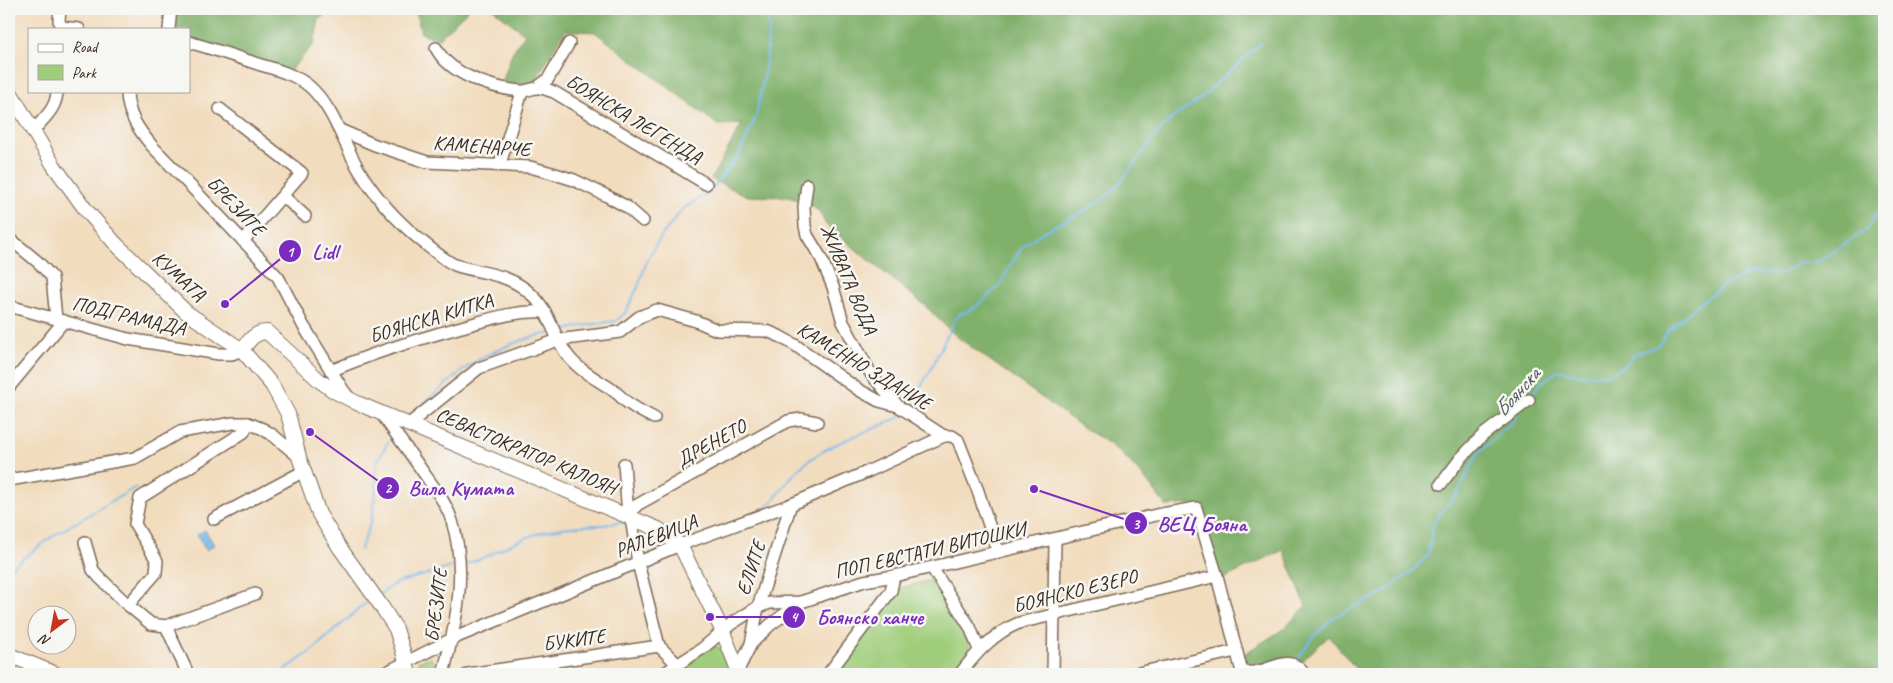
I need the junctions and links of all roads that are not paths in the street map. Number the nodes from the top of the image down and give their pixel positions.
1 (60, 9) edge
2 (170, 9) edge
3 (62, 28) edge
4 (169, 28) edge
5 (190, 42) edge
6 (569, 43) dead end
7 (436, 48) dead end
8 (538, 87) junction
9 (9, 90) edge
10 (58, 92) edge
11 (127, 92) edge
12 (522, 92) junction
13 (220, 109) dead end
14 (34, 130) junction
15 (340, 130) junction
16 (500, 164) junction
17 (706, 184) dead end
18 (807, 185) dead end
19 (283, 196) junction
20 (305, 216) dead end
21 (643, 221) dead end
22 (9, 238) edge
23 (243, 241) junction
24 (9, 306) edge
25 (545, 312) junction
26 (60, 320) junction
27 (558, 340) junction
28 (242, 350) junction
29 (331, 371) junction
30 (9, 387) edge
31 (351, 400) junction
32 (1529, 400) dead end
33 (898, 406) junction
34 (381, 413) junction
35 (654, 418) dead end
36 (817, 422) dead end
37 (248, 423) junction
38 (408, 424) junction
39 (944, 436) junction
40 (299, 457) junction
41 (624, 464) dead end
42 (304, 472) junction
43 (9, 480) edge
44 (1441, 484) dead end
45 (791, 504) junction
46 (628, 515) junction
47 (214, 519) dead end
48 (1056, 540) junction
49 (85, 542) dead end
50 (680, 545) junction
51 (998, 552) junction
52 (638, 562) junction
53 (932, 568) junction
54 (894, 576) junction
55 (1218, 576) junction
56 (255, 594) dead end
57 (801, 602) junction
58 (129, 603) junction
59 (758, 607) junction
60 (1054, 616) junction
61 (166, 626) junction
62 (723, 632) junction
63 (452, 639) junction
64 (751, 644) junction
65 (660, 646) junction
66 (979, 650) junction
67 (1236, 651) junction
68 (9, 655) edge
69 (678, 665) junction
70 (408, 668) edge
71 (518, 671) edge
72 (738, 672) edge
73 (1242, 673) edge
74 (56, 674) edge
75 (188, 674) edge
76 (383, 674) edge
77 (443, 674) edge
78 (468, 674) edge
79 (663, 674) edge
80 (828, 674) edge
81 (960, 674) edge
82 (1053, 674) edge
83 (1134, 674) edge
84 (1304, 674) edge

1 - 3 street
2 - 4 street
5 - 15 street
6 - 8 street
7 - 12 street
8 - 12 street, БОЯНСКА ЛЕГЕНДА
8 - 17 street, БОЯНСКА ЛЕГЕНДА
9 - 14 main road, КУМАТА
10 - 14 street
11 - 23 street, БРЕЗИТЕ
12 - 16 street
13 - 19 street
14 - 28 main road, КУМАТА
15 - 16 street, КАМЕНАРЧЕ
15 - 25 street
16 - 21 street, КАМЕНАРЧЕ
18 - 33 street, ЖИВАТА ВОДА
19 - 20 street
19 - 23 street
22 - 26 street
23 - 29 street, БРЕЗИТЕ
24 - 26 street, ПОДГРАМАДА
25 - 27 street
25 - 29 street, БОЯНСКА КИТКА
26 - 28 street, ПОДГРАМАДА
26 - 30 street
27 - 33 street, КАМЕННО ЗДАНИЕ
27 - 35 street
27 - 38 street
28 - 31 main road, СЕВАСТОКРАТОР КАЛОЯН
28 - 40 main road, КУМАТА
29 - 31 street, БРЕЗИТЕ
31 - 34 main road, СЕВАСТОКРАТОР КАЛОЯН
32 - 44 street
33 - 39 street, КАМЕННО ЗДАНИЕ
34 - 38 main road, СЕВАСТОКРАТОР КАЛОЯН
34 - 63 street, БРЕЗИТЕ
36 - 46 street, ДРЕНЕТО
37 - 40 street
37 - 43 street
37 - 58 street
38 - 46 main road, СЕВАСТОКРАТОР КАЛОЯН
39 - 45 street, РАЛЕВИЦА
39 - 51 street, КАМЕННО ЗДАНИЕ
40 - 42 main road, КУМАТА
41 - 46 street
42 - 47 street
42 - 70 main road, КУМАТА
45 - 50 street, РАЛЕВИЦА
45 - 59 street, ЕЛИТЕ
46 - 50 main road, СЕВАСТОКРАТОР КАЛОЯН
46 - 52 street
48 - 51 street, ПОП ЕВСТАТИ ВИТОШКИ
48 - 55 street, ПОП ЕВСТАТИ ВИТОШКИ
48 - 60 street
49 - 58 street
50 - 52 street, РАЛЕВИЦА
50 - 62 main road, СЕВАСТОКРАТОР КАЛОЯН
51 - 53 street, ПОП ЕВСТАТИ ВИТОШКИ
52 - 63 street, РАЛЕВИЦА
52 - 65 street
53 - 54 street, ПОП ЕВСТАТИ ВИТОШКИ
53 - 66 street
54 - 57 street, ПОП ЕВСТАТИ ВИТОШКИ
54 - 80 street
55 - 60 street, БОЯНСКО ЕЗЕРО
55 - 67 street
56 - 61 street
57 - 59 street, ПОП ЕВСТАТИ ВИТОШКИ
57 - 64 street
58 - 61 street
59 - 62 street, ПОП ЕВСТАТИ ВИТОШКИ
59 - 64 street, ЕЛИТЕ
60 - 66 street, БОЯНСКО ЕЗЕРО
60 - 82 street
61 - 75 street
62 - 69 street, ПОП ЕВСТАТИ ВИТОШКИ
62 - 72 main road, СЕВАСТОКРАТОР КАЛОЯН
63 - 70 street, РАЛЕВИЦА
63 - 77 street, БРЕЗИТЕ
64 - 72 street
65 - 69 street
65 - 71 street, БУКИТЕ
66 - 81 street, БОЯНСКО ЕЗЕРО
67 - 73 street
67 - 83 street
68 - 74 main road
69 - 79 street, ПОП ЕВСТАТИ ВИТОШКИ
70 - 76 street, РАЛЕВИЦА
71 - 78 street, БУКИТЕ
73 - 84 street

